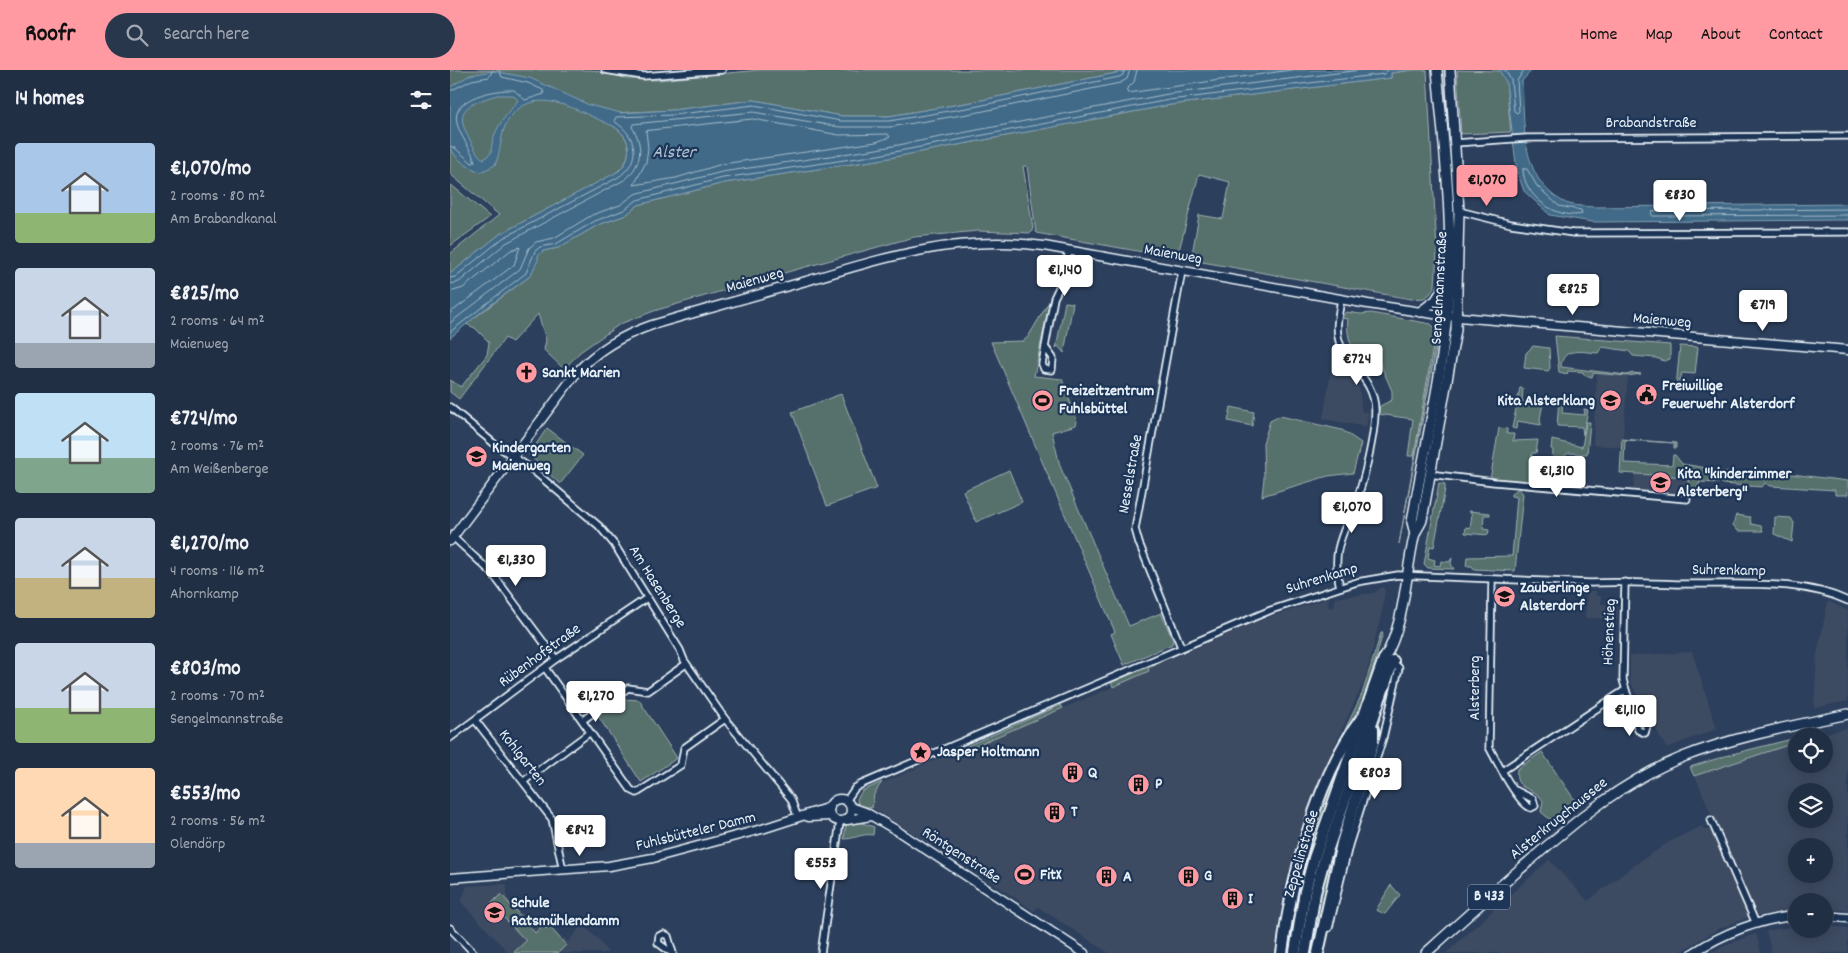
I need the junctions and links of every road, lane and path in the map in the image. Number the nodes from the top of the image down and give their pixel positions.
1 (605, 70) edge
2 (722, 70) edge
3 (1437, 71) edge
4 (1450, 71) edge
5 (1848, 136) edge
6 (1455, 143) junction
7 (1459, 211) junction
8 (1848, 232) edge
9 (1069, 250) junction
10 (1182, 271) junction
11 (1448, 279) junction
12 (1341, 299) junction
13 (1420, 312) junction
14 (1452, 316) junction
15 (1045, 347) dead end
16 (1848, 350) edge
17 (450, 406) edge
18 (514, 457) junction
19 (1429, 474) junction
20 (1687, 499) dead end
21 (1414, 534) junction
22 (452, 539) edge
23 (1407, 576) junction
24 (1492, 580) junction
25 (1626, 582) junction
26 (1340, 587) junction
27 (647, 598) junction
28 (1848, 601) edge
29 (1182, 647) junction
30 (556, 659) junction
31 (1388, 660) junction
32 (686, 664) junction
33 (545, 668) junction
34 (1625, 690) junction
35 (1367, 710) junction
36 (1633, 712) dead end
37 (1848, 714) edge
38 (725, 719) junction
39 (475, 720) junction
40 (583, 720) junction
41 (1373, 722) junction
42 (590, 732) junction
43 (450, 738) edge
44 (1502, 771) junction
45 (524, 781) junction
46 (1515, 790) dead end
47 (848, 804) junction
48 (830, 807) junction
49 (831, 816) junction
50 (871, 816) junction
51 (798, 818) junction
52 (1711, 820) dead end
53 (843, 821) junction
54 (563, 870) junction
55 (450, 878) edge
56 (1833, 917) edge
57 (1788, 918) edge
58 (1848, 918) edge
59 (1756, 924) junction
60 (450, 928) edge
61 (1330, 928) joint
62 (1320, 938) junction
63 (1295, 952) edge
64 (474, 953) edge
65 (821, 953) edge
66 (1084, 953) edge
67 (1282, 953) edge
68 (1305, 953) edge
69 (1318, 953) edge
70 (1426, 953) edge
71 (1693, 953) edge

1 - 2 street
3 - 11 main road, Sengelmannstraße
4 - 6 main road, Sengelmannstraße
5 - 6 street, Brabandstraße
6 - 7 main road, Sengelmannstraße
7 - 8 street
7 - 14 main road, Sengelmannstraße
9 - 10 street, Maienweg
9 - 15 street
9 - 18 street, Maienweg
10 - 12 street, Maienweg
10 - 29 street, Nesselstraße
11 - 13 main road
11 - 14 main road, Sengelmannstraße
12 - 13 street, Maienweg
12 - 26 street
13 - 14 street, Maienweg
14 - 16 street, Maienweg
14 - 19 main road, Sengelmannstraße
14 - 21 main road, Sengelmannstraße
17 - 18 street, Am Hasenberge
18 - 22 street, Maienweg
18 - 27 street, Am Hasenberge
19 - 20 street
19 - 21 main road, Sengelmannstraße
21 - 23 main road, Sengelmannstraße
22 - 30 street
23 - 24 street, Suhrenkamp
23 - 26 street, Suhrenkamp
23 - 31 main road, Sengelmannstraße
24 - 25 street, Suhrenkamp
24 - 44 street, Alsterberg
25 - 28 street, Suhrenkamp
25 - 34 street, Höhenstieg
26 - 29 street, Suhrenkamp
27 - 30 street, Rübenhofstraße
27 - 32 street, Am Hasenberge
29 - 47 street, Suhrenkamp
30 - 33 street, Rübenhofstraße
31 - 35 highway, Sengelmannstraße
31 - 41 highway, Sengelmannstraße
31 - 61 street, Sengelmannstraße
32 - 38 street, Am Hasenberge
32 - 40 street
33 - 39 street, Rübenhofstraße
33 - 40 street
34 - 36 street, Höhenstieg
34 - 44 street
35 - 63 highway, Zeppelinstraße
35 - 67 highway
37 - 70 main road, Alsterkrugchaussee / B 433
38 - 42 street
38 - 51 street, Am Hasenberge
39 - 43 street, Rübenhofstraße
39 - 45 street, Kohlgarten
40 - 42 street
41 - 62 highway
41 - 68 highway, Zeppelinstraße
42 - 45 street
44 - 46 street, Alsterberg
45 - 54 street, Kohlgarten
47 - 48 street
47 - 50 street, Röntgenstraße
47 - 53 street
48 - 49 street
48 - 51 street, Fuhlsbütteler Damm
49 - 51 street, Fuhlsbütteler Damm
49 - 53 street
50 - 53 street
50 - 66 street, Röntgenstraße
51 - 54 street, Fuhlsbütteler Damm
52 - 59 street
53 - 65 street
54 - 55 street, Fuhlsbütteler Damm
56 - 58 street
57 - 59 street
59 - 71 street
60 - 64 street
61 - 62 highway
62 - 69 highway

